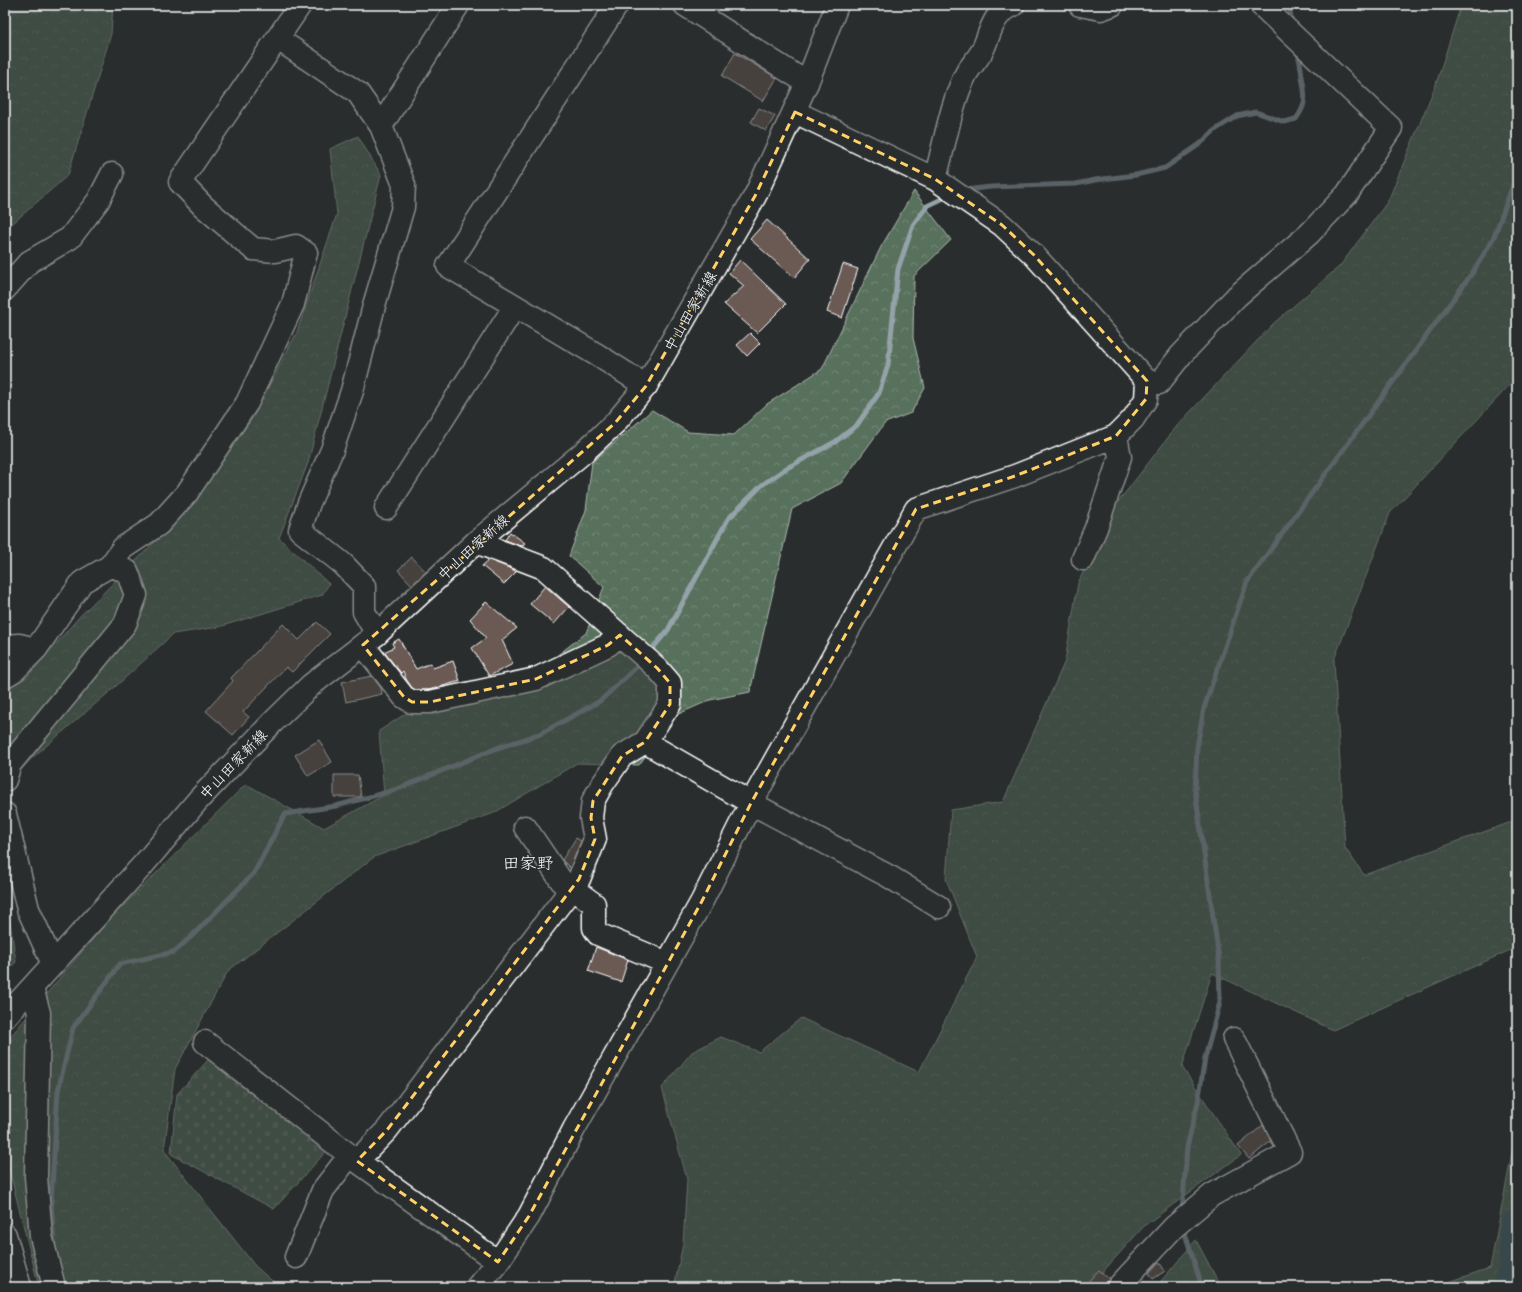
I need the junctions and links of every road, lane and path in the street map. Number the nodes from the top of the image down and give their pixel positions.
1 (300, 5) edge
2 (458, 5) edge
3 (617, 5) edge
4 (685, 5) edge
5 (837, 5) edge
6 (1013, 5) edge
7 (1080, 5) edge
8 (1112, 5) edge
9 (1260, 5) edge
10 (278, 39) junction
11 (807, 82) junction
12 (795, 112) junction
13 (381, 126) junction
14 (112, 174) dead end
15 (935, 179) junction
16 (5, 289) edge
17 (515, 306) junction
18 (1147, 381) junction
19 (646, 386) junction
20 (1116, 436) junction
21 (386, 508) dead end
22 (476, 542) junction
23 (1083, 559) dead end
24 (110, 566) junction
25 (620, 635) junction
26 (370, 639) junction
27 (5, 646) edge
28 (36, 649) junction
29 (5, 676) edge
30 (645, 742) junction
31 (5, 780) edge
32 (751, 803) junction
33 (5, 814) edge
34 (525, 827) dead end
35 (571, 890) junction
36 (939, 907) dead end
37 (667, 963) junction
38 (53, 964) junction
39 (32, 988) junction
40 (5, 1017) edge
41 (1234, 1040) dead end
42 (205, 1042) dead end
43 (353, 1158) junction
44 (5, 1235) edge
45 (296, 1257) dead end
46 (498, 1262) junction
47 (1140, 1277) edge
48 (20, 1287) edge
49 (54, 1287) edge
50 (477, 1287) edge
51 (1118, 1287) edge

1 - 10 main road
2 - 13 main road
3 - 17 main road
4 - 11 main road
5 - 11 main road, 中山田家新線
6 - 15 main road
7 - 8 main road
9 - 18 main road
10 - 13 main road
10 - 24 main road
11 - 12 main road, 中山田家新線
12 - 15 main road
12 - 19 main road, 中山田家新線
13 - 26 main road
14 - 16 main road
15 - 18 main road
17 - 19 main road
17 - 21 main road
18 - 20 main road
19 - 22 main road, 中山田家新線
20 - 23 main road
20 - 32 main road
22 - 25 main road
22 - 26 main road, 中山田家新線
24 - 28 main road
24 - 31 main road
25 - 26 main road
25 - 30 main road
26 - 38 main road, 中山田家新線
27 - 28 main road
28 - 29 main road
30 - 32 main road
30 - 35 main road
32 - 36 main road
32 - 37 main road
33 - 38 main road
34 - 35 main road
35 - 37 main road
35 - 43 main road
37 - 46 main road
38 - 39 main road, 中山田家新線
39 - 40 main road, 中山田家新線
39 - 49 main road
41 - 47 main road
42 - 43 main road
43 - 45 main road
43 - 46 main road
44 - 48 main road
46 - 50 main road
47 - 51 main road

